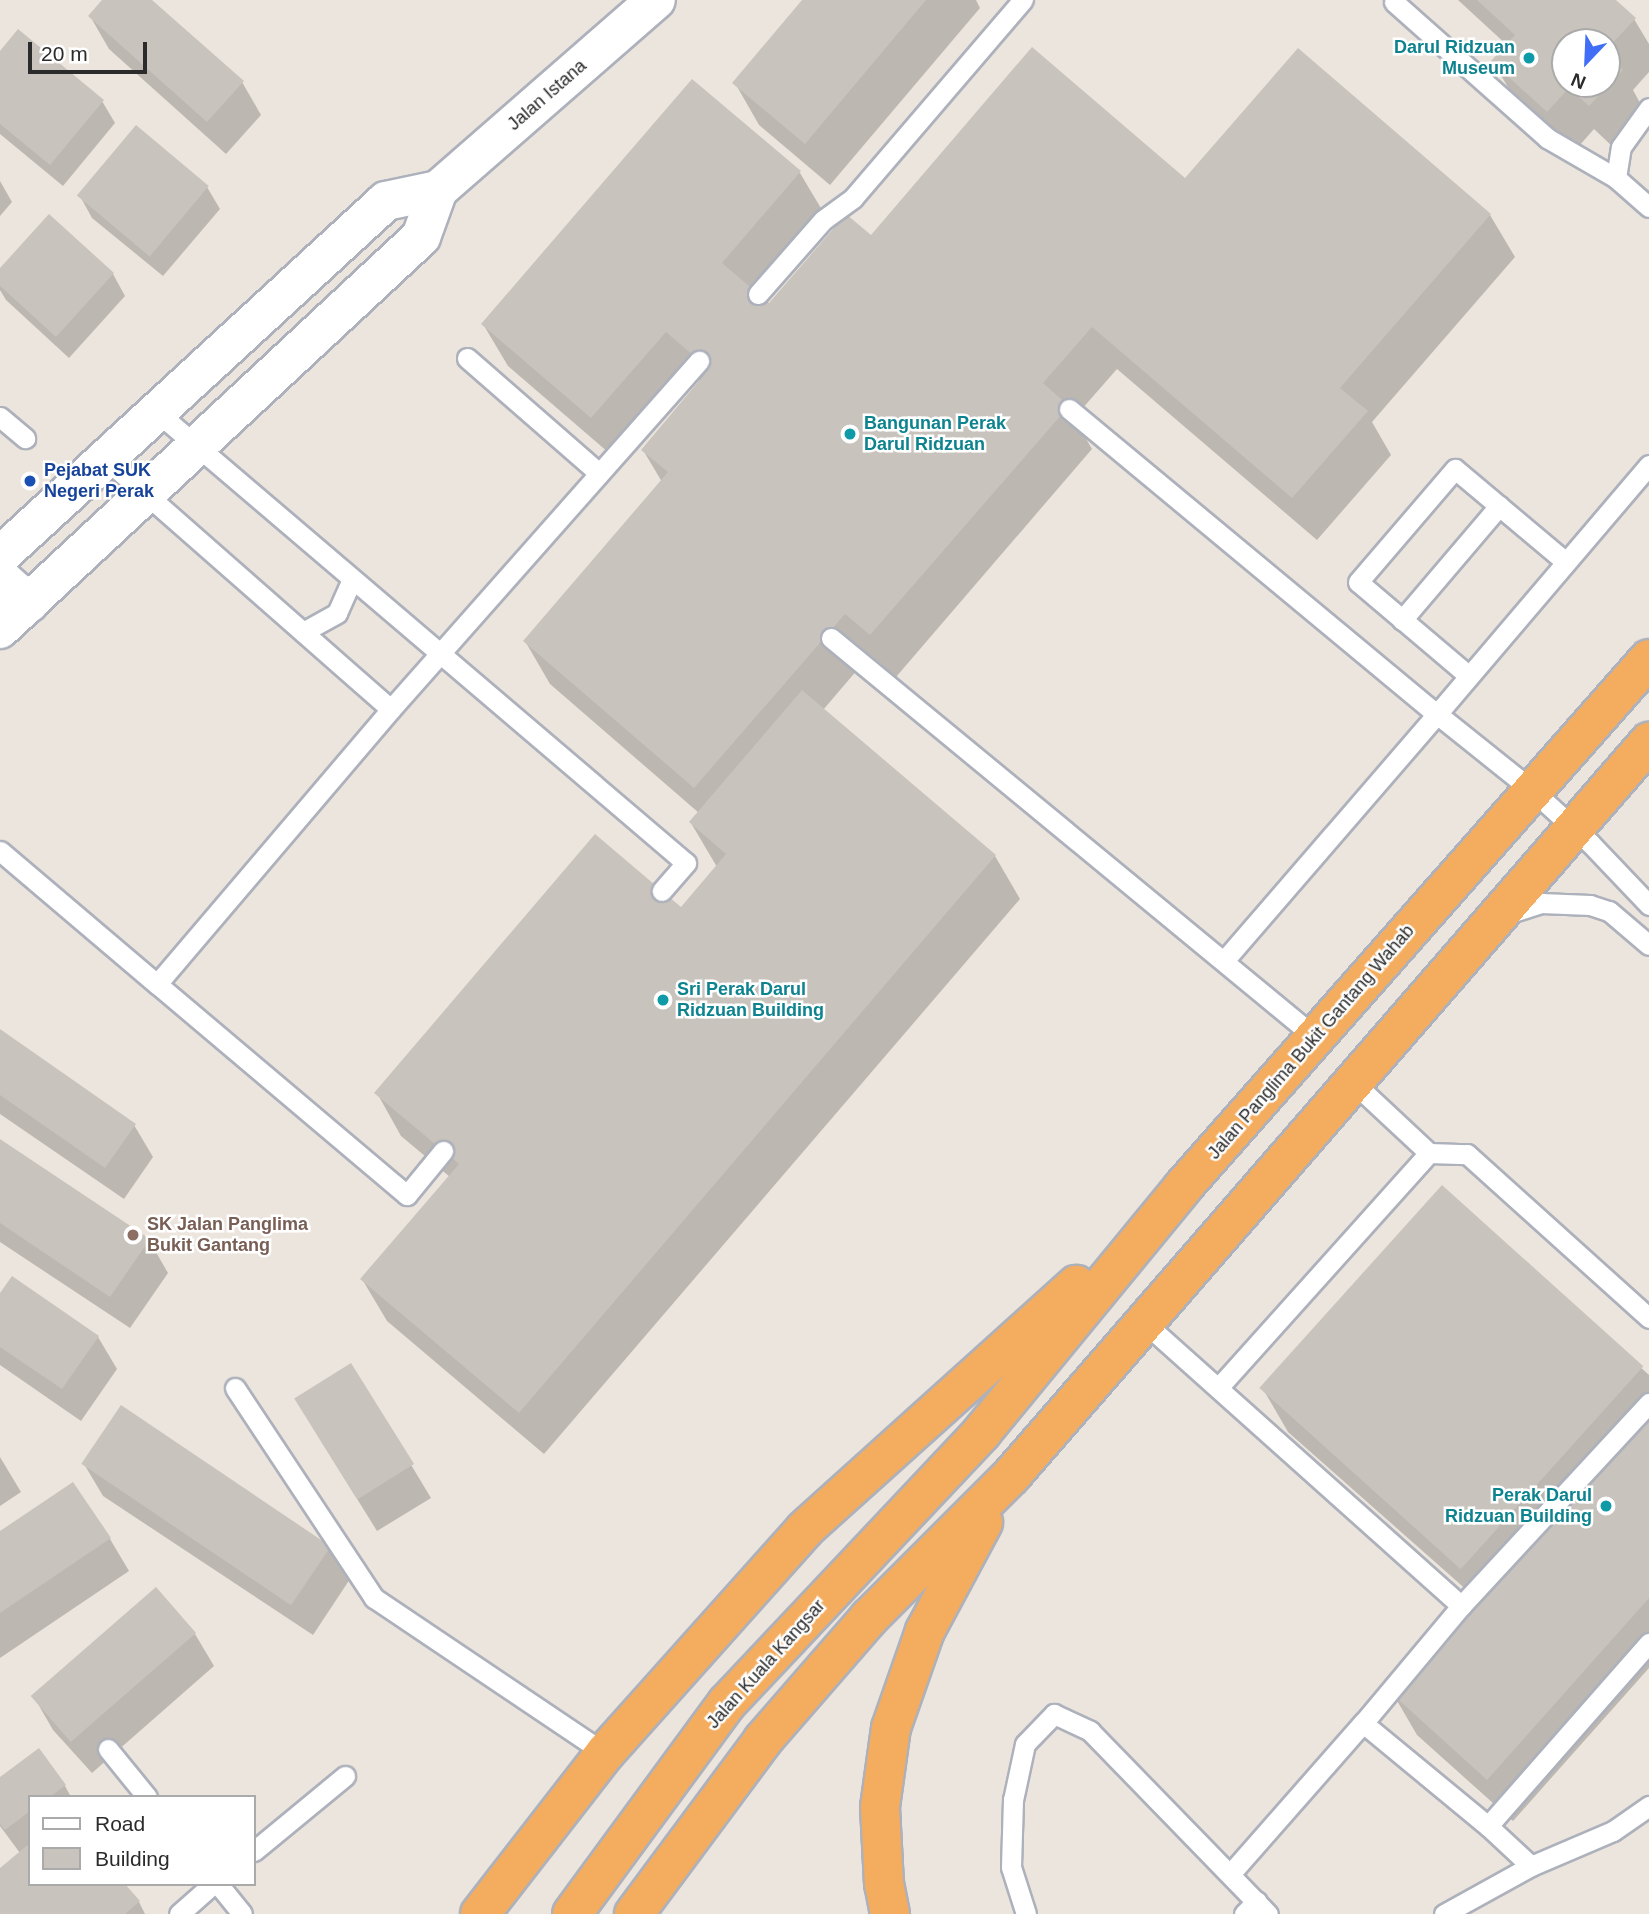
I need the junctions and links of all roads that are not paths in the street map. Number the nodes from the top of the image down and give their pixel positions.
1 (656, 0) edge
2 (1023, 0) edge
3 (1394, 2) dead end
4 (1649, 108) edge
5 (1616, 178) junction
6 (438, 190) junction
7 (1649, 207) edge
8 (758, 294) dead end
9 (467, 358) dead end
10 (699, 361) dead end
11 (1069, 409) dead end
12 (157, 412) junction
13 (0, 417) edge
14 (25, 438) dead end
15 (197, 446) junction
16 (106, 459) junction
17 (1649, 465) edge
18 (599, 473) junction
19 (146, 494) junction
20 (1499, 506) junction
21 (0, 556) edge
22 (1566, 562) junction
23 (0, 577) edge
24 (352, 580) junction
25 (29, 603) junction
26 (1402, 620) junction
27 (0, 629) edge
28 (303, 632) junction
29 (831, 638) dead end
30 (439, 654) junction
31 (1649, 659) edge
32 (1469, 676) junction
33 (391, 709) junction
34 (1437, 714) junction
35 (1649, 742) edge
36 (1532, 790) junction
37 (1573, 826) junction
38 (0, 852) edge
39 (663, 891) dead end
40 (1649, 905) edge
41 (1497, 917) junction
42 (1649, 944) edge
43 (1225, 960) junction
44 (157, 984) junction
45 (1315, 1037) junction
46 (1355, 1084) junction
47 (443, 1151) dead end
48 (1429, 1153) junction
49 (1183, 1187) junction
50 (1649, 1318) edge
51 (1146, 1324) junction
52 (235, 1388) dead end
53 (1218, 1388) junction
54 (1649, 1403) edge
55 (982, 1432) joint
56 (1011, 1476) junction
57 (1461, 1606) junction
58 (1649, 1643) edge
59 (1363, 1723) junction
60 (108, 1749) dead end
61 (605, 1753) junction
62 (345, 1776) dead end
63 (145, 1795) edge
64 (1649, 1806) edge
65 (1488, 1826) junction
66 (256, 1849) edge
67 (1531, 1866) junction
68 (1231, 1874) junction
69 (214, 1886) edge
70 (218, 1886) edge
71 (1257, 1910) edge
72 (179, 1914) edge
73 (242, 1914) edge
74 (480, 1914) edge
75 (572, 1914) edge
76 (635, 1914) edge
77 (890, 1914) edge
78 (1026, 1914) edge
79 (1444, 1914) edge

1 - 6 main road, Jalan Istana
2 - 8 lane
3 - 5 lane
4 - 5 lane
5 - 7 lane
6 - 12 main road
6 - 15 main road
9 - 18 lane
10 - 18 lane
11 - 34 lane
12 - 15 lane
12 - 16 main road
13 - 14 lane
15 - 19 main road
15 - 24 lane
16 - 19 lane
16 - 21 main road
17 - 22 lane
18 - 30 lane
19 - 25 main road
19 - 28 lane
20 - 22 lane
20 - 26 lane
20 - 26 lane
22 - 32 lane
23 - 25 main road
24 - 28 lane
24 - 30 lane
25 - 27 main road
26 - 32 lane
28 - 33 lane
29 - 43 lane
30 - 33 lane
30 - 39 lane
31 - 36 highway, Jalan Panglima Bukit Gantang Wahab
32 - 34 lane
33 - 44 lane
34 - 36 lane
34 - 43 lane
35 - 37 highway
36 - 37 lane
36 - 45 highway, Jalan Panglima Bukit Gantang Wahab
37 - 40 lane
37 - 41 highway
38 - 44 lane
41 - 42 lane
41 - 46 highway
43 - 45 lane
44 - 47 lane
45 - 49 highway, Jalan Panglima Bukit Gantang Wahab
46 - 48 lane
46 - 51 highway
48 - 50 lane
48 - 53 lane
49 - 55 highway, Jalan Panglima Bukit Gantang Wahab
49 - 61 highway
51 - 53 lane
51 - 56 highway
52 - 61 lane
53 - 57 lane
54 - 57 lane
55 - 75 highway, Jalan Kuala Kangsar
56 - 76 highway
56 - 77 highway
57 - 59 lane
58 - 65 lane
59 - 65 lane
59 - 68 lane
60 - 63 lane
61 - 74 highway
62 - 66 lane
64 - 67 lane
65 - 67 lane
67 - 79 lane
68 - 71 lane
68 - 78 lane
69 - 72 lane
70 - 73 lane

